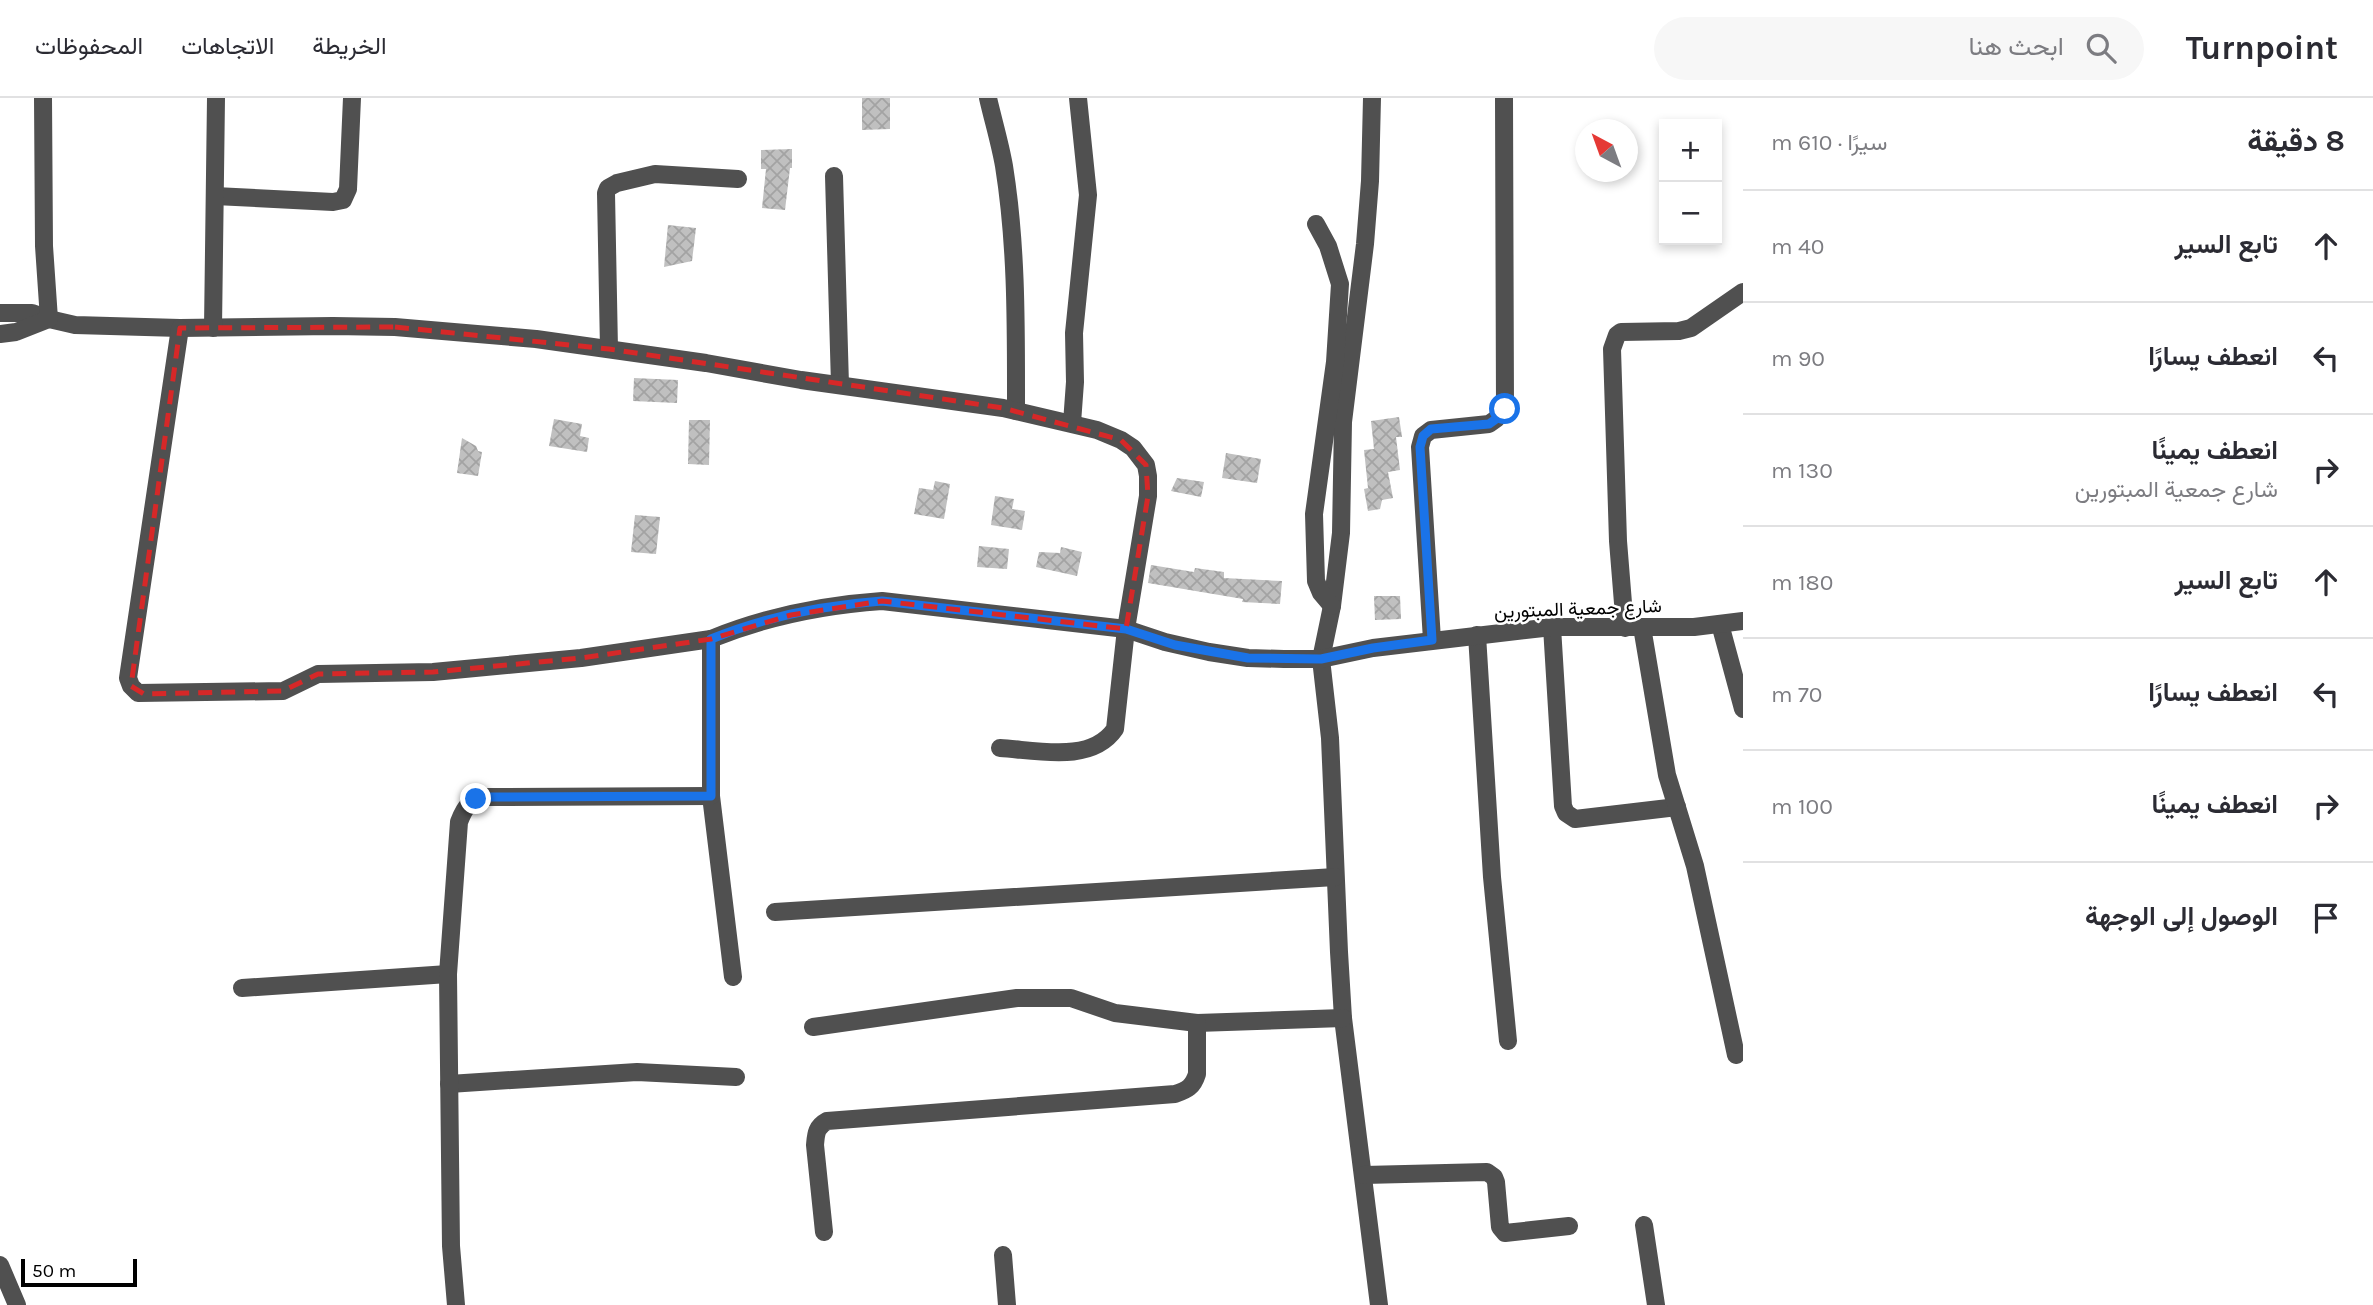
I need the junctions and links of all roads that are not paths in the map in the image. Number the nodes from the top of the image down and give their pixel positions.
1 (43, 98) edge
2 (216, 98) edge
3 (352, 98) edge
4 (988, 98) edge
5 (1078, 98) edge
6 (1372, 98) edge
7 (1504, 98) edge
8 (834, 176) dead end
9 (738, 179) dead end
10 (215, 196) junction
11 (1316, 224) dead end
12 (1743, 292) edge
13 (0, 313) edge
14 (49, 319) junction
15 (180, 328) junction
16 (213, 328) junction
17 (0, 334) edge
18 (609, 349) junction
19 (840, 385) junction
20 (1016, 411) junction
21 (1072, 424) junction
22 (1332, 606) junction
23 (1743, 621) edge
24 (1720, 624) junction
25 (1552, 627) junction
26 (1634, 627) junction
27 (1126, 629) junction
28 (1477, 635) junction
29 (711, 639) junction
30 (1432, 640) junction
31 (1321, 659) junction
32 (1743, 709) edge
33 (1000, 748) dead end
34 (711, 796) junction
35 (1677, 807) junction
36 (1335, 877) junction
37 (775, 912) dead end
38 (448, 974) junction
39 (733, 977) dead end
40 (242, 988) dead end
41 (1343, 1018) junction
42 (1197, 1023) junction
43 (813, 1027) dead end
44 (1508, 1041) dead end
45 (1736, 1055) dead end
46 (736, 1077) dead end
47 (449, 1084) junction
48 (1364, 1175) junction
49 (1644, 1225) dead end
50 (1569, 1226) dead end
51 (824, 1232) dead end
52 (1003, 1255) dead end
53 (0, 1265) edge
54 (17, 1305) edge
55 (456, 1305) edge
56 (1007, 1305) edge
57 (1379, 1305) edge
58 (1656, 1305) edge

1 - 14 street
2 - 10 street
3 - 10 street
4 - 20 street
5 - 21 street
6 - 22 street
7 - 30 street
8 - 19 street
9 - 18 street
10 - 16 street
11 - 22 street
12 - 26 street
13 - 14 street
14 - 15 street
14 - 17 street
15 - 16 street
15 - 29 street, شارع جمعية المبتورين
16 - 18 street
18 - 19 street
19 - 20 street
20 - 21 street
21 - 27 street
22 - 31 street
23 - 24 street, شارع جمعية المبتورين
24 - 26 street, شارع جمعية المبتورين
24 - 32 street
25 - 26 street, شارع جمعية المبتورين
25 - 28 street, شارع جمعية المبتورين
25 - 35 street
26 - 35 street
27 - 29 street, شارع جمعية المبتورين
27 - 31 street, شارع جمعية المبتورين
27 - 33 street
28 - 30 street, شارع جمعية المبتورين
28 - 44 street
29 - 34 street
30 - 31 street, شارع جمعية المبتورين
31 - 36 street
34 - 38 street
34 - 39 street
35 - 45 street
36 - 37 street
36 - 41 street
38 - 40 street
38 - 47 street
41 - 42 street
41 - 48 street
42 - 43 street
42 - 51 street
46 - 47 street
47 - 55 street
48 - 50 street
48 - 57 street
49 - 58 street
52 - 56 street
53 - 54 street

